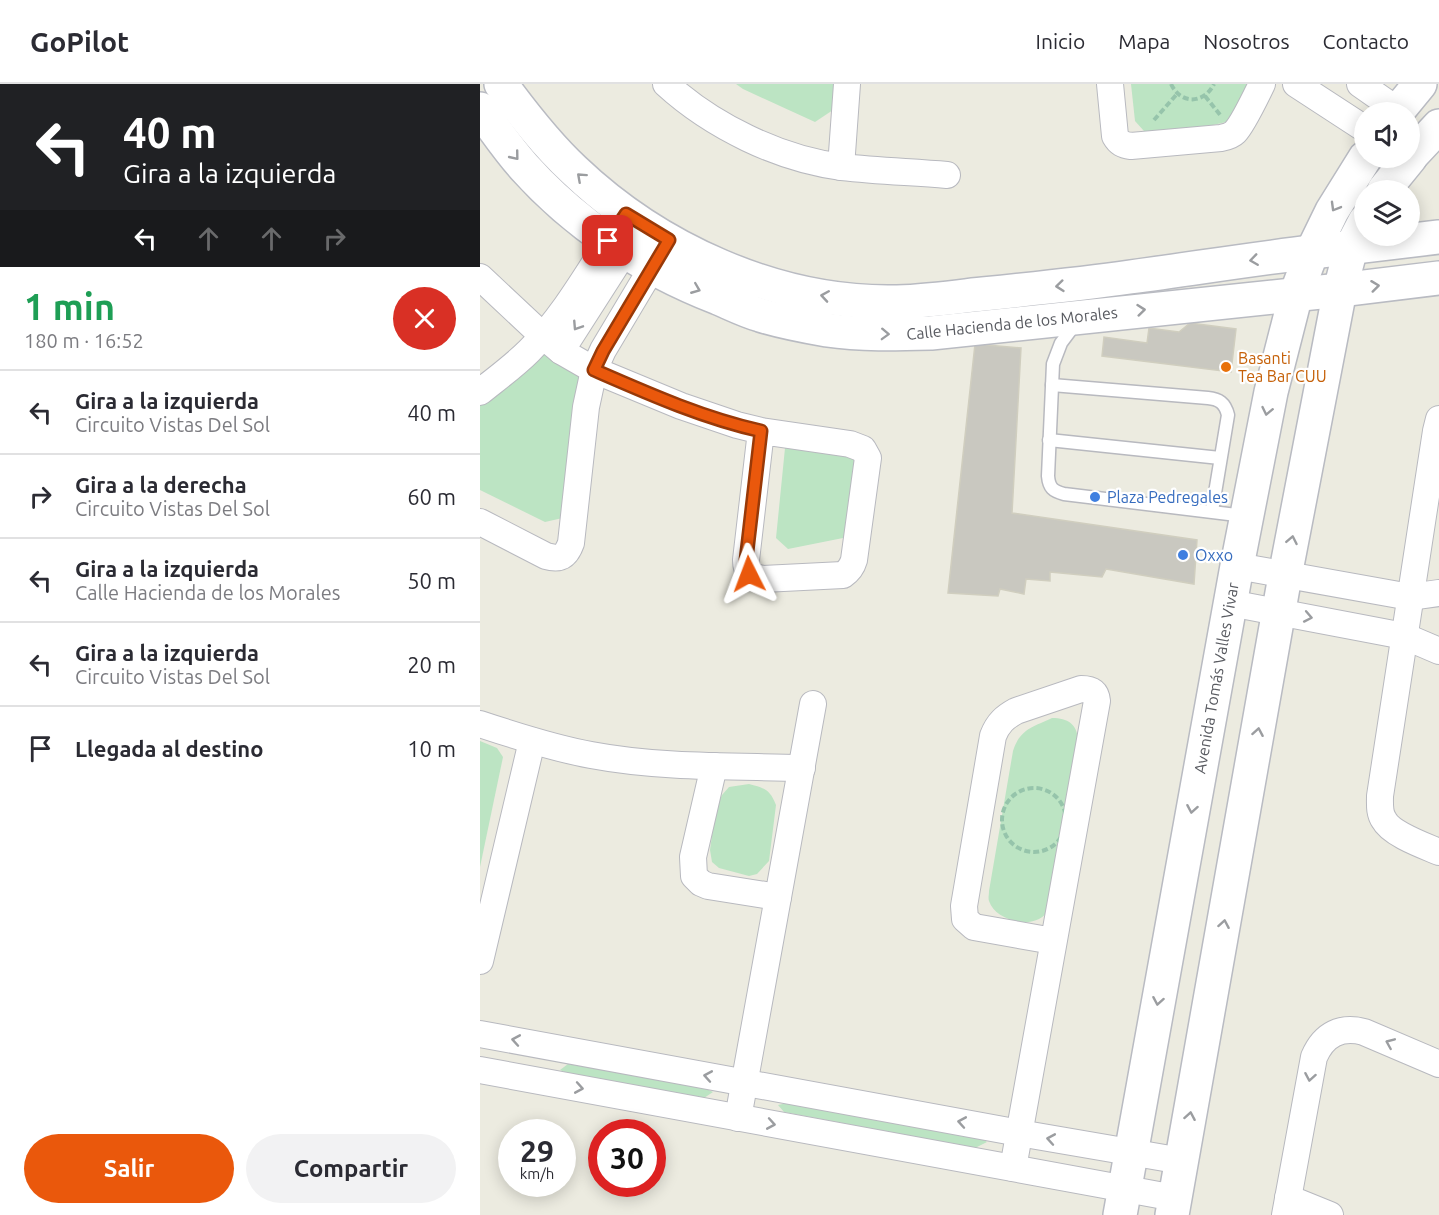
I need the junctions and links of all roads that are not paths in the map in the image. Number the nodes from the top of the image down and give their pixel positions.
1 (501, 84) edge
2 (666, 84) edge
3 (847, 84) edge
4 (1110, 84) edge
5 (1262, 84) edge
6 (1360, 84) edge
7 (1420, 84) edge
8 (1299, 85) edge
9 (1378, 102) edge
10 (1417, 102) edge
11 (480, 109) edge
12 (1354, 122) edge
13 (841, 167) junction
14 (1359, 168) edge
15 (947, 175) dead end
16 (646, 226) junction
17 (1354, 236) edge
18 (1420, 236) edge
19 (1439, 237) edge
20 (1354, 246) edge
21 (1312, 252) junction
22 (628, 254) junction
23 (480, 277) edge
24 (1439, 278) edge
25 (1340, 290) junction
26 (1296, 294) junction
27 (1080, 317) junction
28 (552, 344) junction
29 (594, 370) junction
30 (1052, 385) junction
31 (480, 392) edge
32 (1439, 419) edge
33 (761, 431) junction
34 (1049, 440) junction
35 (1220, 458) junction
36 (1212, 512) junction
37 (1246, 516) junction
38 (480, 522) edge
39 (1237, 566) junction
40 (1285, 576) junction
41 (1342, 585) junction
42 (1439, 593) edge
43 (1410, 597) junction
44 (1230, 603) junction
45 (1279, 611) junction
46 (1336, 622) junction
47 (1404, 636) junction
48 (1439, 651) edge
49 (813, 704) dead end
50 (480, 724) edge
51 (532, 741) junction
52 (714, 766) junction
53 (802, 768) junction
54 (1439, 852) edge
55 (778, 897) junction
56 (1053, 941) junction
57 (480, 961) edge
58 (480, 1034) edge
59 (1439, 1064) edge
60 (480, 1070) edge
61 (745, 1082) junction
62 (738, 1118) junction
63 (1019, 1133) junction
64 (1130, 1152) junction
65 (1182, 1161) junction
66 (1013, 1168) junction
67 (1122, 1202) edge
68 (1174, 1206) edge
69 (1286, 1207) edge
70 (1330, 1215) edge

16 -> 1 main road, Calle Hacienda de los Morales
2 - 13 street
3 - 13 street
4 - 5 street
6 - 9 street
7 - 10 main road
8 - 12 street
11 -> 22 main road, Calle Hacienda de los Morales
13 - 15 street
14 -> 21 main road, Avenida Tomás Valles Vivar
21 -> 16 main road, Calle Hacienda de los Morales
16 - 22 street
16 - 22 street
17 - 21 main road, Calle Hacienda de los Morales
18 - 19 main road, Calle Hacienda de los Morales
20 - 25 main road
21 - 26 main road, Avenida Tomás Valles Vivar
22 -> 27 main road, Calle Hacienda de los Morales
22 -> 28 street
22 - 29 street
23 - 28 street
25 -> 24 main road, Calle Hacienda de los Morales
25 - 26 main road, Calle Hacienda de los Morales
40 -> 25 main road
27 -> 26 main road, Calle Hacienda de los Morales
26 -> 37 main road, Avenida Tomás Valles Vivar
27 - 30 lane
28 - 29 street
28 - 31 street
29 - 33 street
29 - 38 street
30 - 34 lane
30 - 35 lane
32 - 43 street
33 - 33 street
34 - 35 lane
34 - 36 lane
35 - 36 lane
36 - 37 lane
37 - 39 main road, Avenida Tomás Valles Vivar
39 - 40 street
39 - 44 main road, Avenida Tomás Valles Vivar
40 - 41 street
40 - 45 main road
41 - 43 street
41 - 46 street
42 - 43 street
43 - 47 street
44 - 45 street
44 -> 64 main road, Avenida Tomás Valles Vivar
45 -> 46 street
65 -> 45 main road
46 - 47 street
47 - 48 street
47 - 54 street
49 - 53 street
50 - 51 street
51 - 52 street
51 - 57 street
52 - 53 street
52 - 55 street
53 - 55 street
55 - 61 street
56 - 56 street
56 - 63 street
61 -> 58 street
59 -> 69 street
60 -> 62 street
61 - 62 street
63 -> 61 street
62 -> 66 street
64 -> 63 street
63 - 66 street
64 - 65 street
64 - 67 main road, Avenida Tomás Valles Vivar
65 - 68 main road
66 - 67 street
67 - 68 street
69 - 70 street

